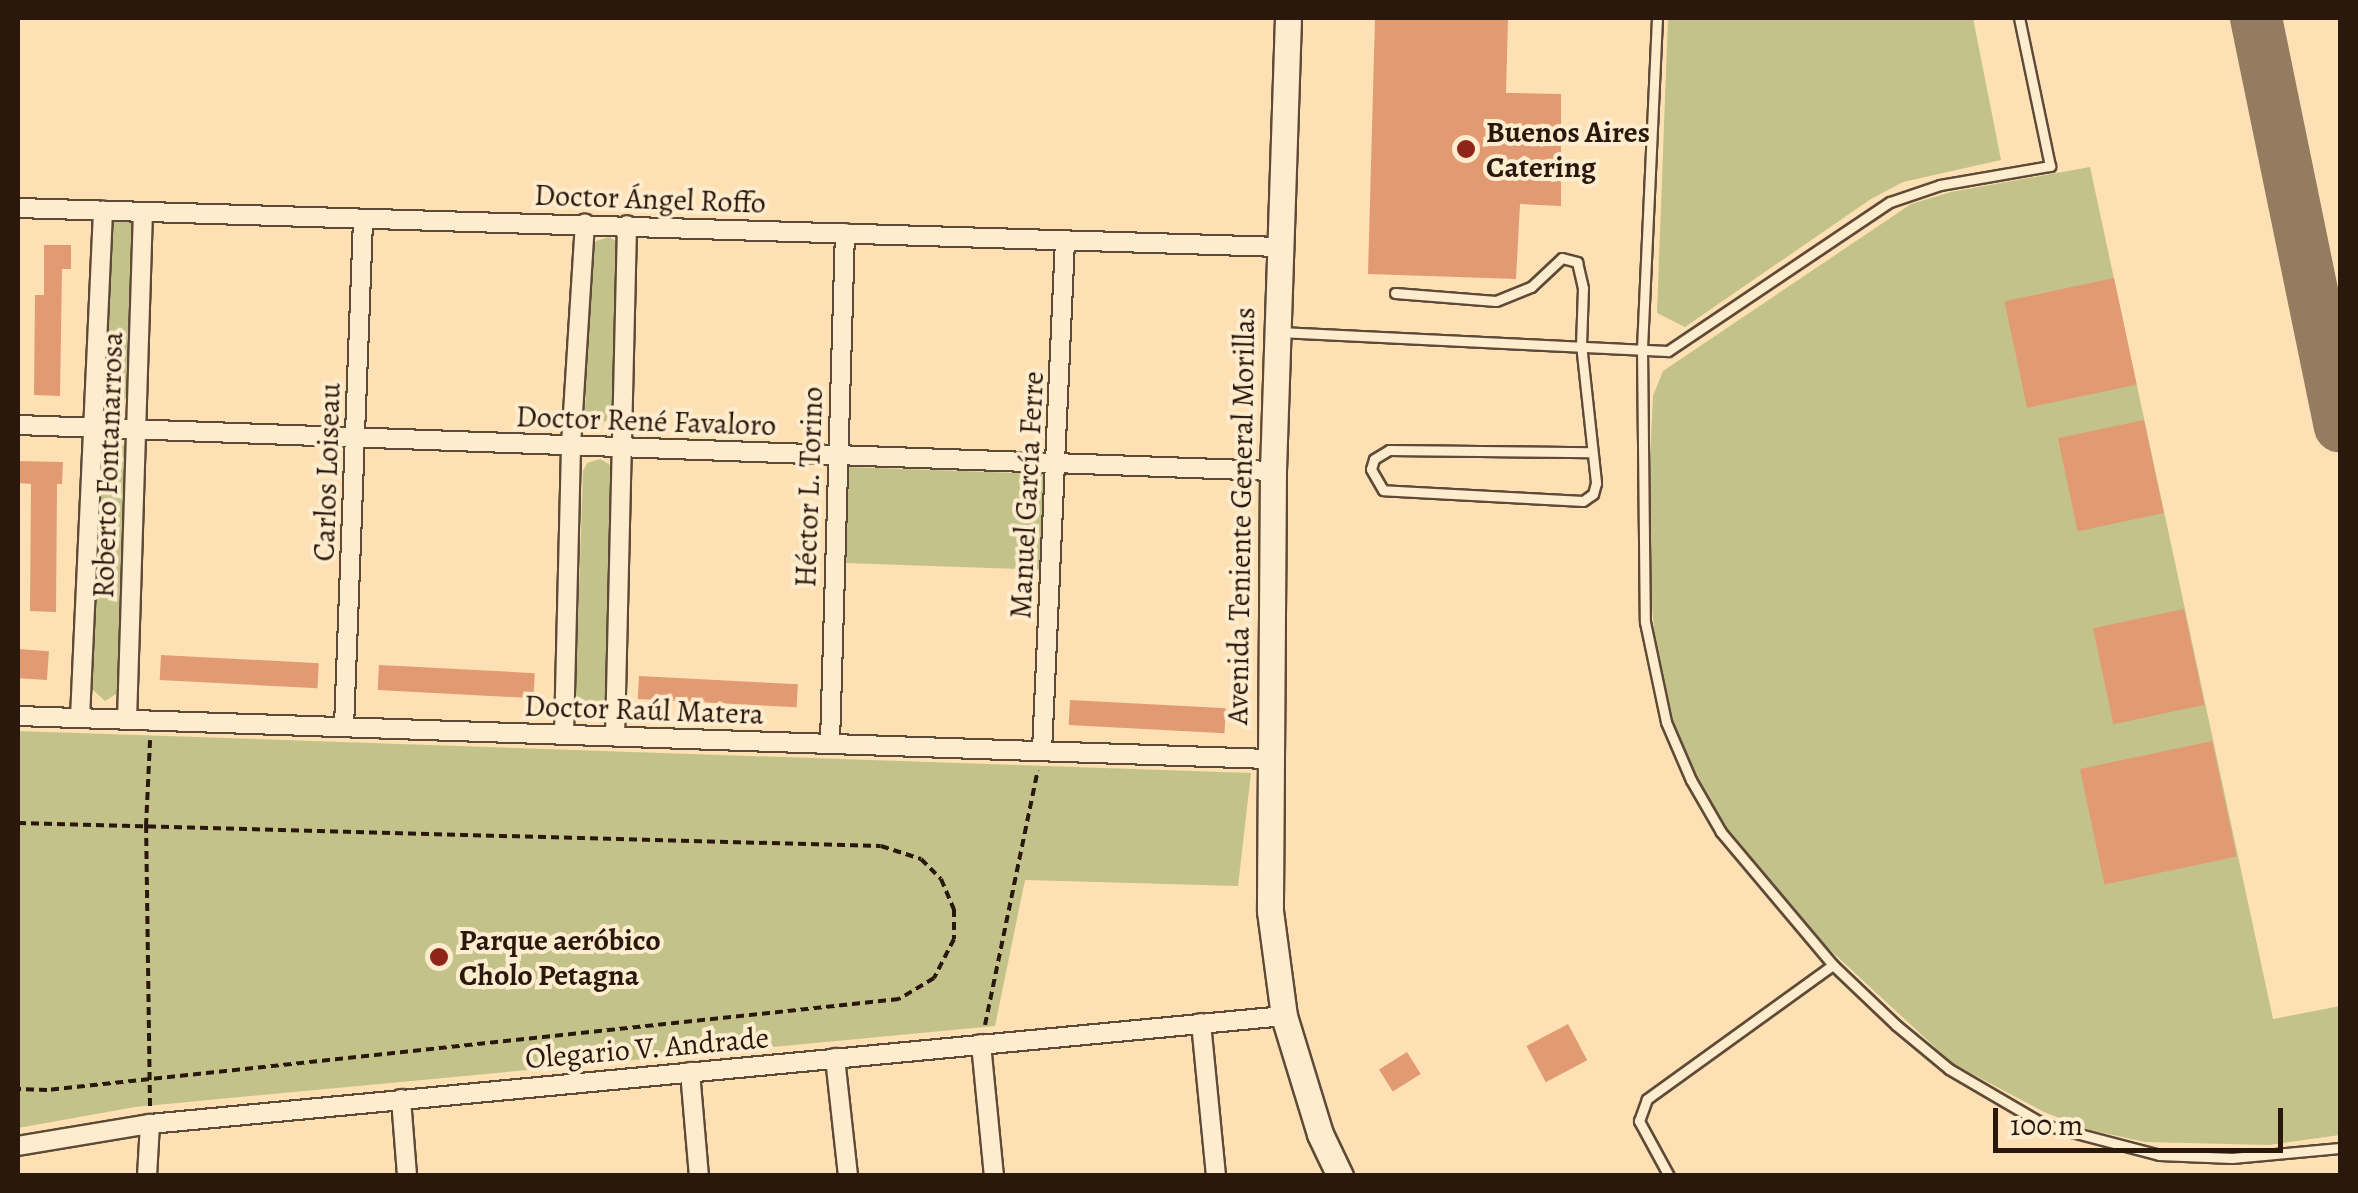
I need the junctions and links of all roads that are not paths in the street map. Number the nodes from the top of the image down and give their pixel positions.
1 (1288, 18) edge
2 (1657, 18) edge
3 (2019, 18) edge
4 (18, 208) edge
5 (103, 211) junction
6 (143, 212) junction
7 (364, 220) junction
8 (585, 223) junction
9 (627, 224) junction
10 (845, 233) junction
11 (1064, 242) junction
12 (1280, 248) junction
13 (1395, 293) dead end
14 (1278, 332) junction
15 (1581, 344) junction
16 (1642, 349) junction
17 (18, 425) edge
18 (94, 428) junction
19 (136, 429) junction
20 (357, 438) junction
21 (571, 446) junction
22 (622, 447) junction
23 (1592, 452) junction
24 (836, 455) junction
25 (1057, 463) junction
26 (1273, 471) junction
27 (18, 716) edge
28 (80, 718) junction
29 (127, 720) junction
30 (344, 727) junction
31 (564, 734) junction
32 (615, 736) junction
33 (830, 743) junction
34 (1042, 750) junction
35 (1268, 758) junction
36 (1833, 965) junction
37 (1284, 1016) junction
38 (1201, 1023) junction
39 (981, 1044) junction
40 (834, 1058) junction
41 (690, 1072) junction
42 (401, 1100) junction
43 (150, 1124) junction
44 (18, 1146) edge
45 (2340, 1148) edge
46 (148, 1176) edge
47 (407, 1176) edge
48 (699, 1176) edge
49 (848, 1176) edge
50 (994, 1176) edge
51 (1216, 1176) edge
52 (1340, 1176) edge
53 (1669, 1176) edge

1 - 12 main road, Avenida Teniente General Morillas
2 - 16 lane
3 - 16 lane
4 - 5 street, Doctor Ángel Roffo
5 - 6 street, Doctor Ángel Roffo
5 - 18 street, Roberto Fontanarrosa
6 - 7 street, Doctor Ángel Roffo
6 - 19 street, Roberto Fontanarrosa
7 - 8 street, Doctor Ángel Roffo
7 - 20 street, Carlos Loiseau
8 - 9 street, Doctor Ángel Roffo
8 - 21 street
9 - 10 street, Doctor Ángel Roffo
9 - 22 street
10 - 11 street, Doctor Ángel Roffo
10 - 24 street, Héctor L. Torino
11 - 12 street, Doctor Ángel Roffo
11 - 25 street, Manuel García Ferre
12 - 14 main road, Avenida Teniente General Morillas
13 - 15 lane
14 - 15 lane
14 - 26 main road, Avenida Teniente General Morillas
15 - 16 lane
15 - 23 lane
16 - 36 lane
17 - 18 street, Doctor René Favaloro
18 - 19 street, Doctor René Favaloro
18 - 28 street, Roberto Fontanarrosa
19 - 20 street, Doctor René Favaloro
19 - 29 street, Roberto Fontanarrosa
20 - 21 street, Doctor René Favaloro
20 - 30 street, Carlos Loiseau
21 - 22 street, Doctor René Favaloro
21 - 31 street
22 - 24 street, Doctor René Favaloro
22 - 32 street
23 - 23 lane
24 - 25 street, Doctor René Favaloro
24 - 33 street, Héctor L. Torino
25 - 26 street, Doctor René Favaloro
25 - 34 street, Manuel García Ferre
26 - 35 main road, Avenida Teniente General Morillas
27 - 28 street, Doctor Raúl Matera
28 - 29 street, Doctor Raúl Matera
29 - 30 street, Doctor Raúl Matera
30 - 31 street, Doctor Raúl Matera
31 - 32 street, Doctor Raúl Matera
32 - 33 street, Doctor Raúl Matera
33 - 34 street, Doctor Raúl Matera
34 - 35 street, Doctor Raúl Matera
35 - 37 main road, Avenida Teniente General Morillas
36 - 45 lane
36 - 53 lane
37 - 38 street, Olegario V. Andrade
37 - 52 main road, Avenida Teniente General Morillas
38 - 39 street, Olegario V. Andrade
38 - 51 street
39 - 40 street, Olegario V. Andrade
39 - 50 street
40 - 41 street, Olegario V. Andrade
40 - 49 street
41 - 42 street, Olegario V. Andrade
41 - 48 street
42 - 43 street, Olegario V. Andrade
42 - 47 street
43 - 44 street, Olegario V. Andrade
43 - 46 street

